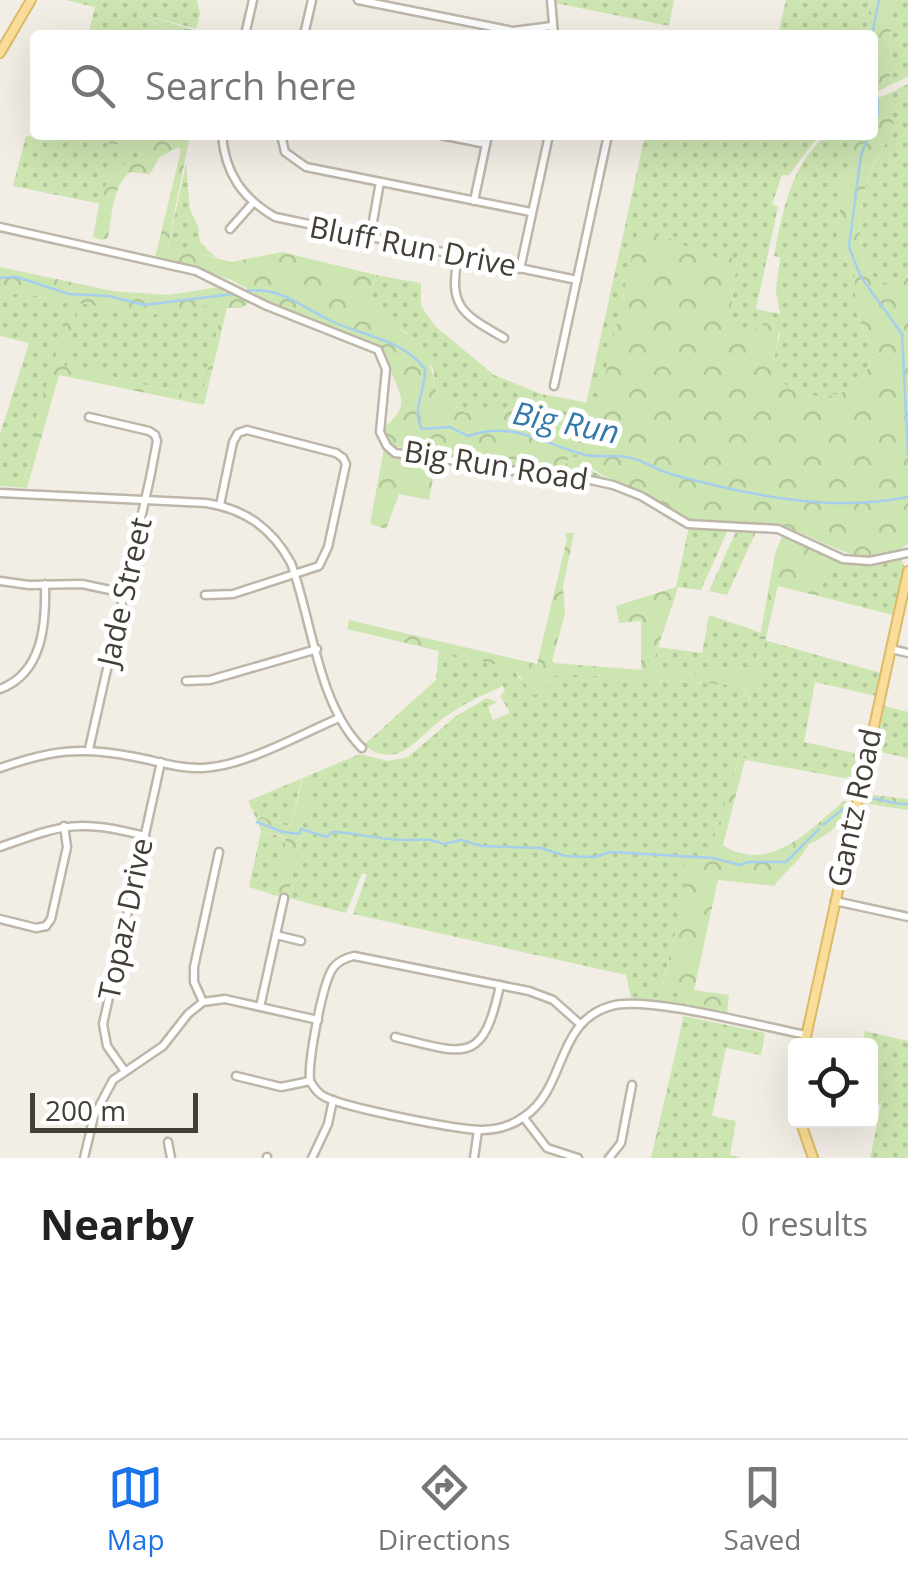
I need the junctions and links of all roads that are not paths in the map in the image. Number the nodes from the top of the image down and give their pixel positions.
1 (31, 0) edge
2 (254, 0) edge
3 (312, 0) edge
4 (358, 0) edge
5 (551, 0) edge
6 (552, 26) junction
7 (246, 30) edge
8 (305, 30) edge
9 (553, 30) edge
10 (0, 54) edge
11 (223, 140) edge
12 (282, 140) edge
13 (487, 140) edge
14 (548, 140) edge
15 (607, 140) edge
16 (380, 182) junction
17 (474, 201) junction
18 (253, 203) junction
19 (531, 212) junction
20 (0, 226) edge
21 (230, 229) dead end
22 (370, 238) junction
23 (458, 257) junction
24 (520, 268) junction
25 (577, 280) junction
26 (504, 338) dead end
27 (554, 386) dead end
28 (89, 418) dead end
29 (0, 493) edge
30 (145, 500) junction
31 (220, 504) junction
32 (908, 553) edge
33 (908, 571) edge
34 (296, 576) junction
35 (0, 581) edge
36 (45, 584) junction
37 (124, 592) junction
38 (206, 595) dead end
39 (317, 649) junction
40 (890, 649) junction
41 (908, 653) edge
42 (186, 681) dead end
43 (0, 689) edge
44 (339, 718) junction
45 (362, 748) dead end
46 (89, 749) junction
47 (161, 762) junction
48 (0, 768) edge
49 (64, 826) junction
50 (145, 836) junction
51 (0, 847) edge
52 (219, 852) dead end
53 (284, 898) dead end
54 (835, 901) junction
55 (908, 917) edge
56 (0, 919) edge
57 (276, 936) junction
58 (300, 941) dead end
59 (500, 985) junction
60 (203, 1002) junction
61 (260, 1007) junction
62 (318, 1020) junction
63 (580, 1024) junction
64 (395, 1037) dead end
65 (796, 1038) edge
66 (805, 1038) edge
67 (124, 1070) junction
68 (236, 1076) dead end
69 (310, 1081) junction
70 (632, 1084) dead end
71 (333, 1100) junction
72 (524, 1118) junction
73 (803, 1128) edge
74 (478, 1130) junction
75 (168, 1142) dead end
76 (84, 1158) edge
77 (170, 1158) edge
78 (312, 1158) edge
79 (474, 1158) edge
80 (578, 1158) edge
81 (609, 1158) edge
82 (813, 1158) edge

1 - 10 main road
2 - 7 street
3 - 8 street
4 - 6 street
5 - 6 street
6 - 9 street
11 - 18 street
12 - 16 street
13 - 17 street
14 - 19 street
15 - 25 street
16 - 17 street
16 - 22 street
17 - 19 street
18 - 21 street
18 - 22 street, Bluff Run Drive
19 - 24 street
20 - 32 street, Big Run Road
22 - 23 street, Bluff Run Drive
23 - 24 street, Bluff Run Drive
23 - 26 street
24 - 25 street, Bluff Run Drive
25 - 27 street
28 - 30 street, Jade Street
29 - 30 street
30 - 31 street
30 - 37 street, Jade Street
31 - 34 street
31 - 34 street
33 - 40 main road, Gantz Road
34 - 38 street
34 - 39 street
35 - 36 street
36 - 37 street
36 - 43 street
37 - 46 street, Jade Street
39 - 42 street
39 - 44 street
40 - 41 street
40 - 54 main road, Gantz Road
44 - 45 street
44 - 47 street
46 - 47 street
46 - 48 street
47 - 50 street, Topaz Drive
49 - 50 street
49 - 51 street
49 - 56 street
50 - 67 street, Topaz Drive
52 - 60 street
53 - 57 street
54 - 55 street
54 - 66 main road, Gantz Road
57 - 58 street
57 - 61 street
59 - 62 street
59 - 63 street
59 - 64 street
60 - 61 street
60 - 67 street
61 - 62 street
62 - 69 street
63 - 65 street
63 - 72 street
67 - 76 street
68 - 69 street
69 - 71 street
70 - 81 street
71 - 74 street
71 - 78 street
72 - 74 street
72 - 80 street
73 - 82 main road
74 - 79 street
75 - 77 street

